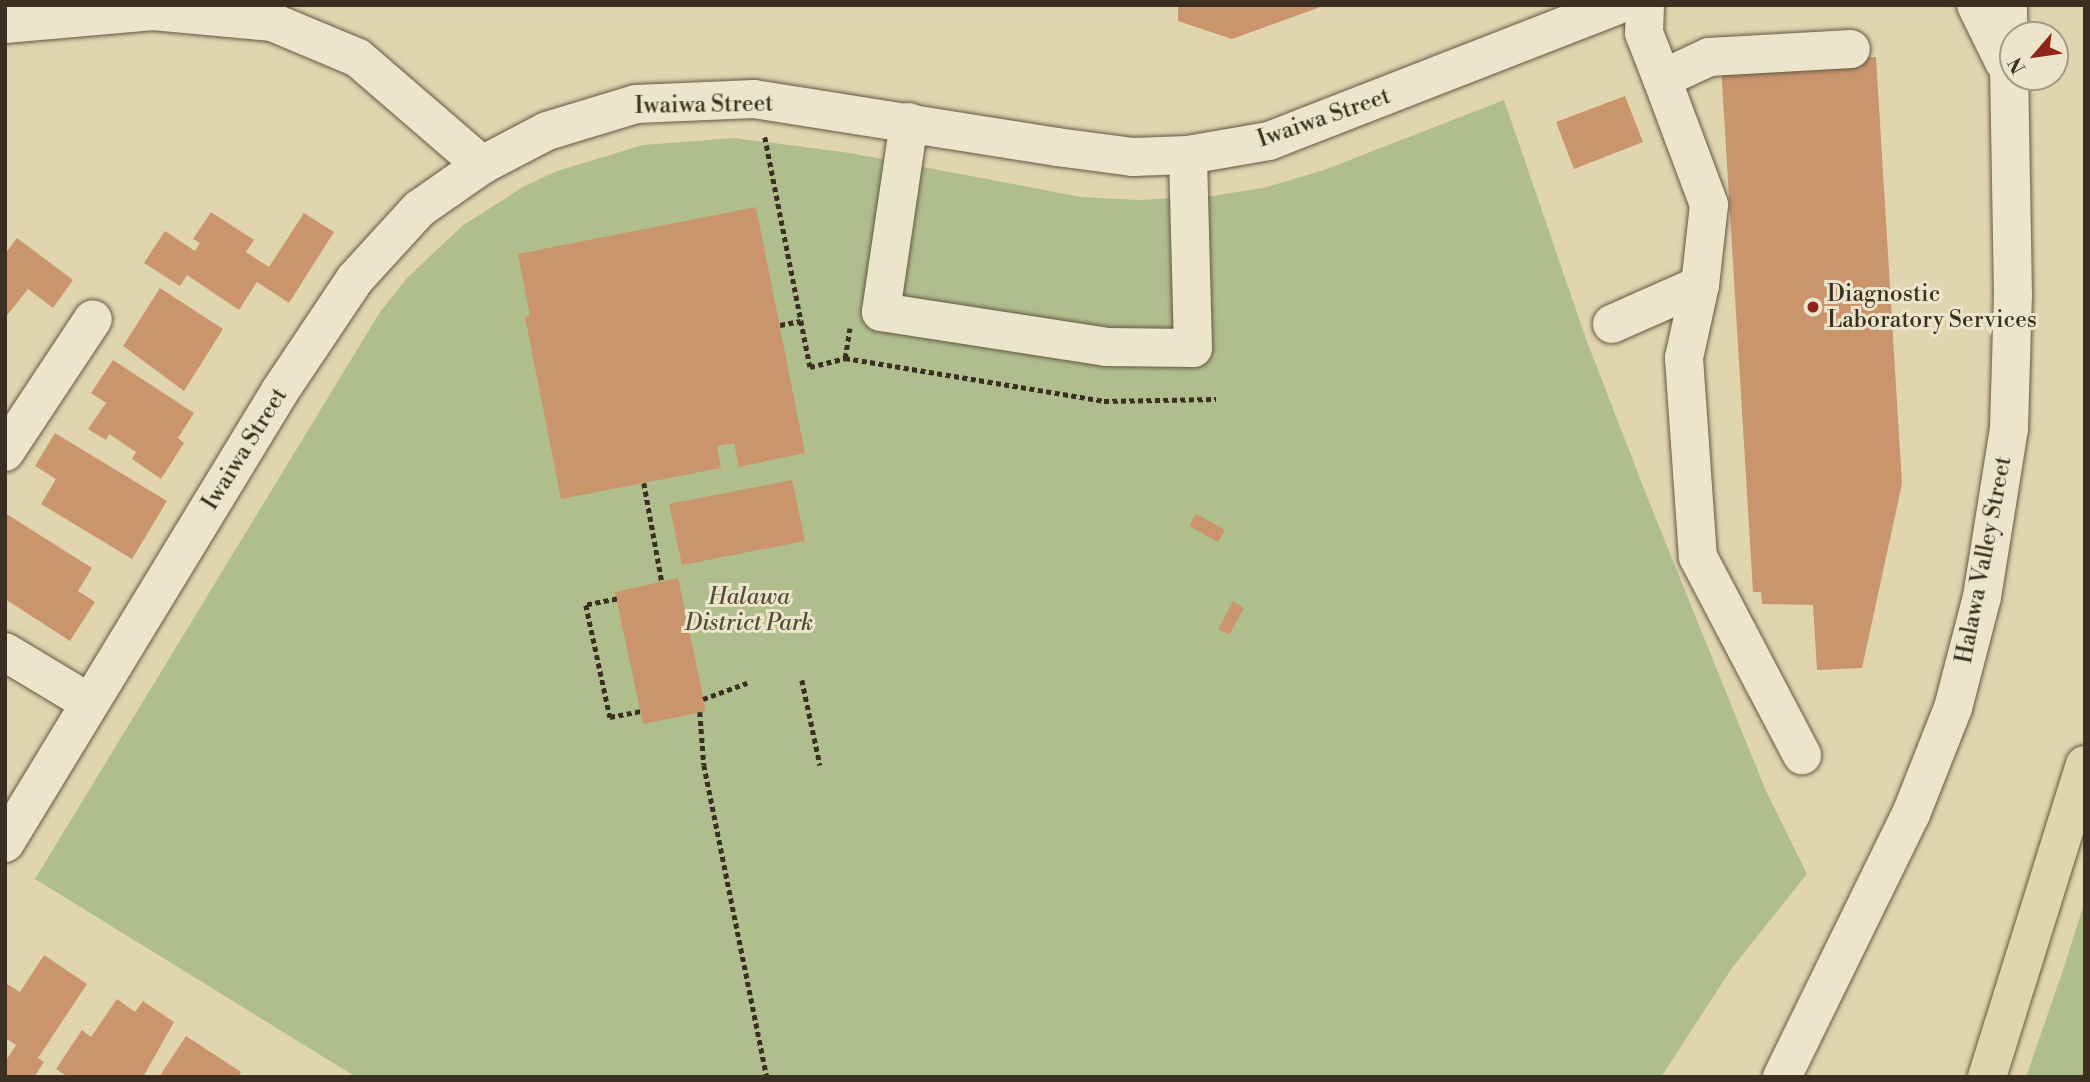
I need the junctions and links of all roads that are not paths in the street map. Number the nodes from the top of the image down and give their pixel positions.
1 (1617, 5) edge
2 (1645, 5) edge
3 (1976, 5) edge
4 (5, 24) edge
5 (1851, 49) dead end
6 (1999, 51) edge
7 (1662, 79) junction
8 (2013, 91) edge
9 (909, 122) junction
10 (1188, 155) junction
11 (482, 166) junction
12 (1700, 285) junction
13 (93, 319) dead end
14 (1612, 324) dead end
15 (5, 452) edge
16 (5, 652) edge
17 (90, 704) junction
18 (1802, 755) dead end
19 (2085, 765) edge
20 (5, 843) edge
21 (1782, 1077) edge
22 (1987, 1077) edge

1 - 10 street, Iwaiwa Street
2 - 7 street
3 - 6 street
4 - 11 street
5 - 7 street
7 - 12 street
8 - 21 street, Halawa Valley Street
9 - 10 street, Iwaiwa Street
9 - 10 street
9 - 11 street, Iwaiwa Street
11 - 17 street, Iwaiwa Street
12 - 14 street
12 - 18 street
13 - 15 street
16 - 17 street
17 - 20 street, Iwaiwa Street
19 - 22 highway

